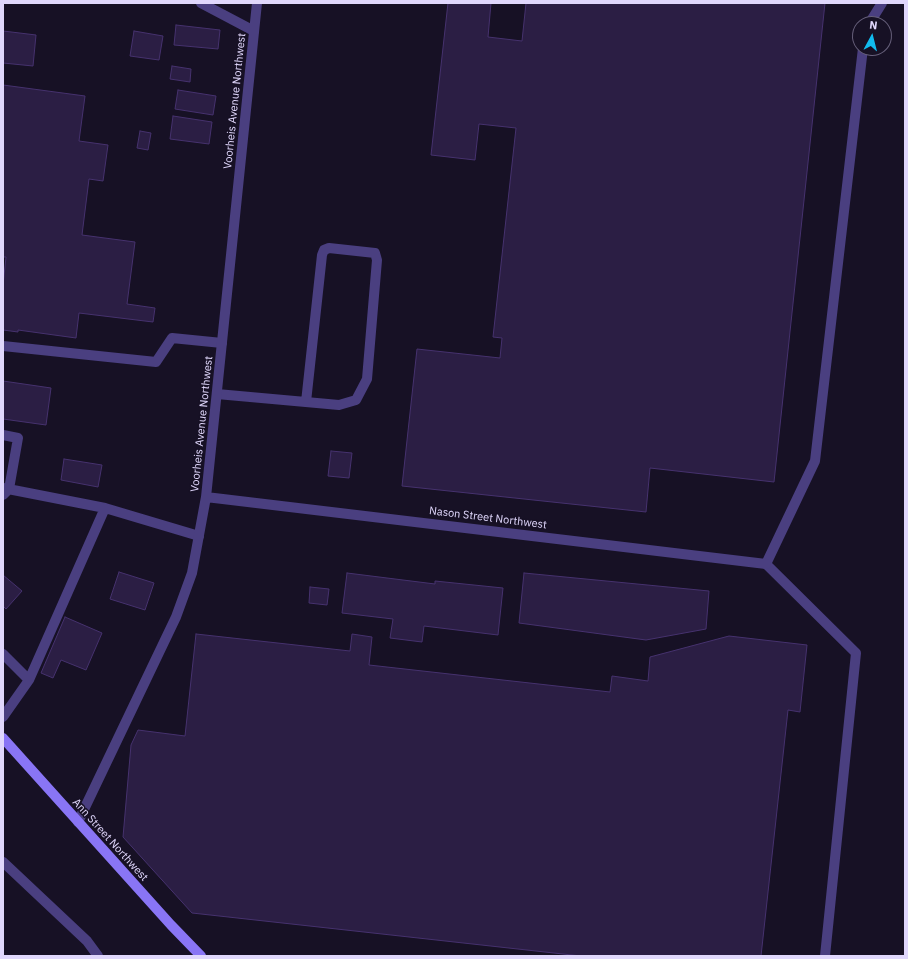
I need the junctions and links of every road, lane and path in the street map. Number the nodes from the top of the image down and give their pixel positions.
1 (201, 3) edge
2 (257, 3) edge
3 (882, 3) edge
4 (874, 16) edge
5 (254, 31) junction
6 (862, 56) edge
7 (222, 344) junction
8 (3, 346) edge
9 (217, 394) junction
10 (306, 402) junction
11 (3, 435) edge
12 (5, 490) edge
13 (206, 497) junction
14 (105, 508) junction
15 (199, 536) junction
16 (766, 564) junction
17 (3, 654) edge
18 (29, 680) junction
19 (3, 717) edge
20 (3, 738) edge
21 (78, 822) junction
22 (3, 862) edge
23 (98, 956) edge
24 (201, 956) edge
25 (825, 956) edge

1 - 5 street
2 - 5 street, Voorheis Avenue Northwest
3 - 4 street
5 - 7 street, Voorheis Avenue Northwest
6 - 16 street
7 - 8 street
7 - 9 street, Voorheis Avenue Northwest
9 - 10 street
9 - 13 street, Voorheis Avenue Northwest
10 - 10 street
11 - 12 street
12 - 14 street
13 - 15 street, Voorheis Avenue Northwest
13 - 16 street, Nason Street Northwest
14 - 15 street
14 - 18 street
15 - 21 street, Voorheis Avenue Northwest
16 - 25 street
17 - 18 street
18 - 19 street
20 - 21 main road, Ann Street Northwest
21 - 24 main road, Ann Street Northwest
22 - 23 street

